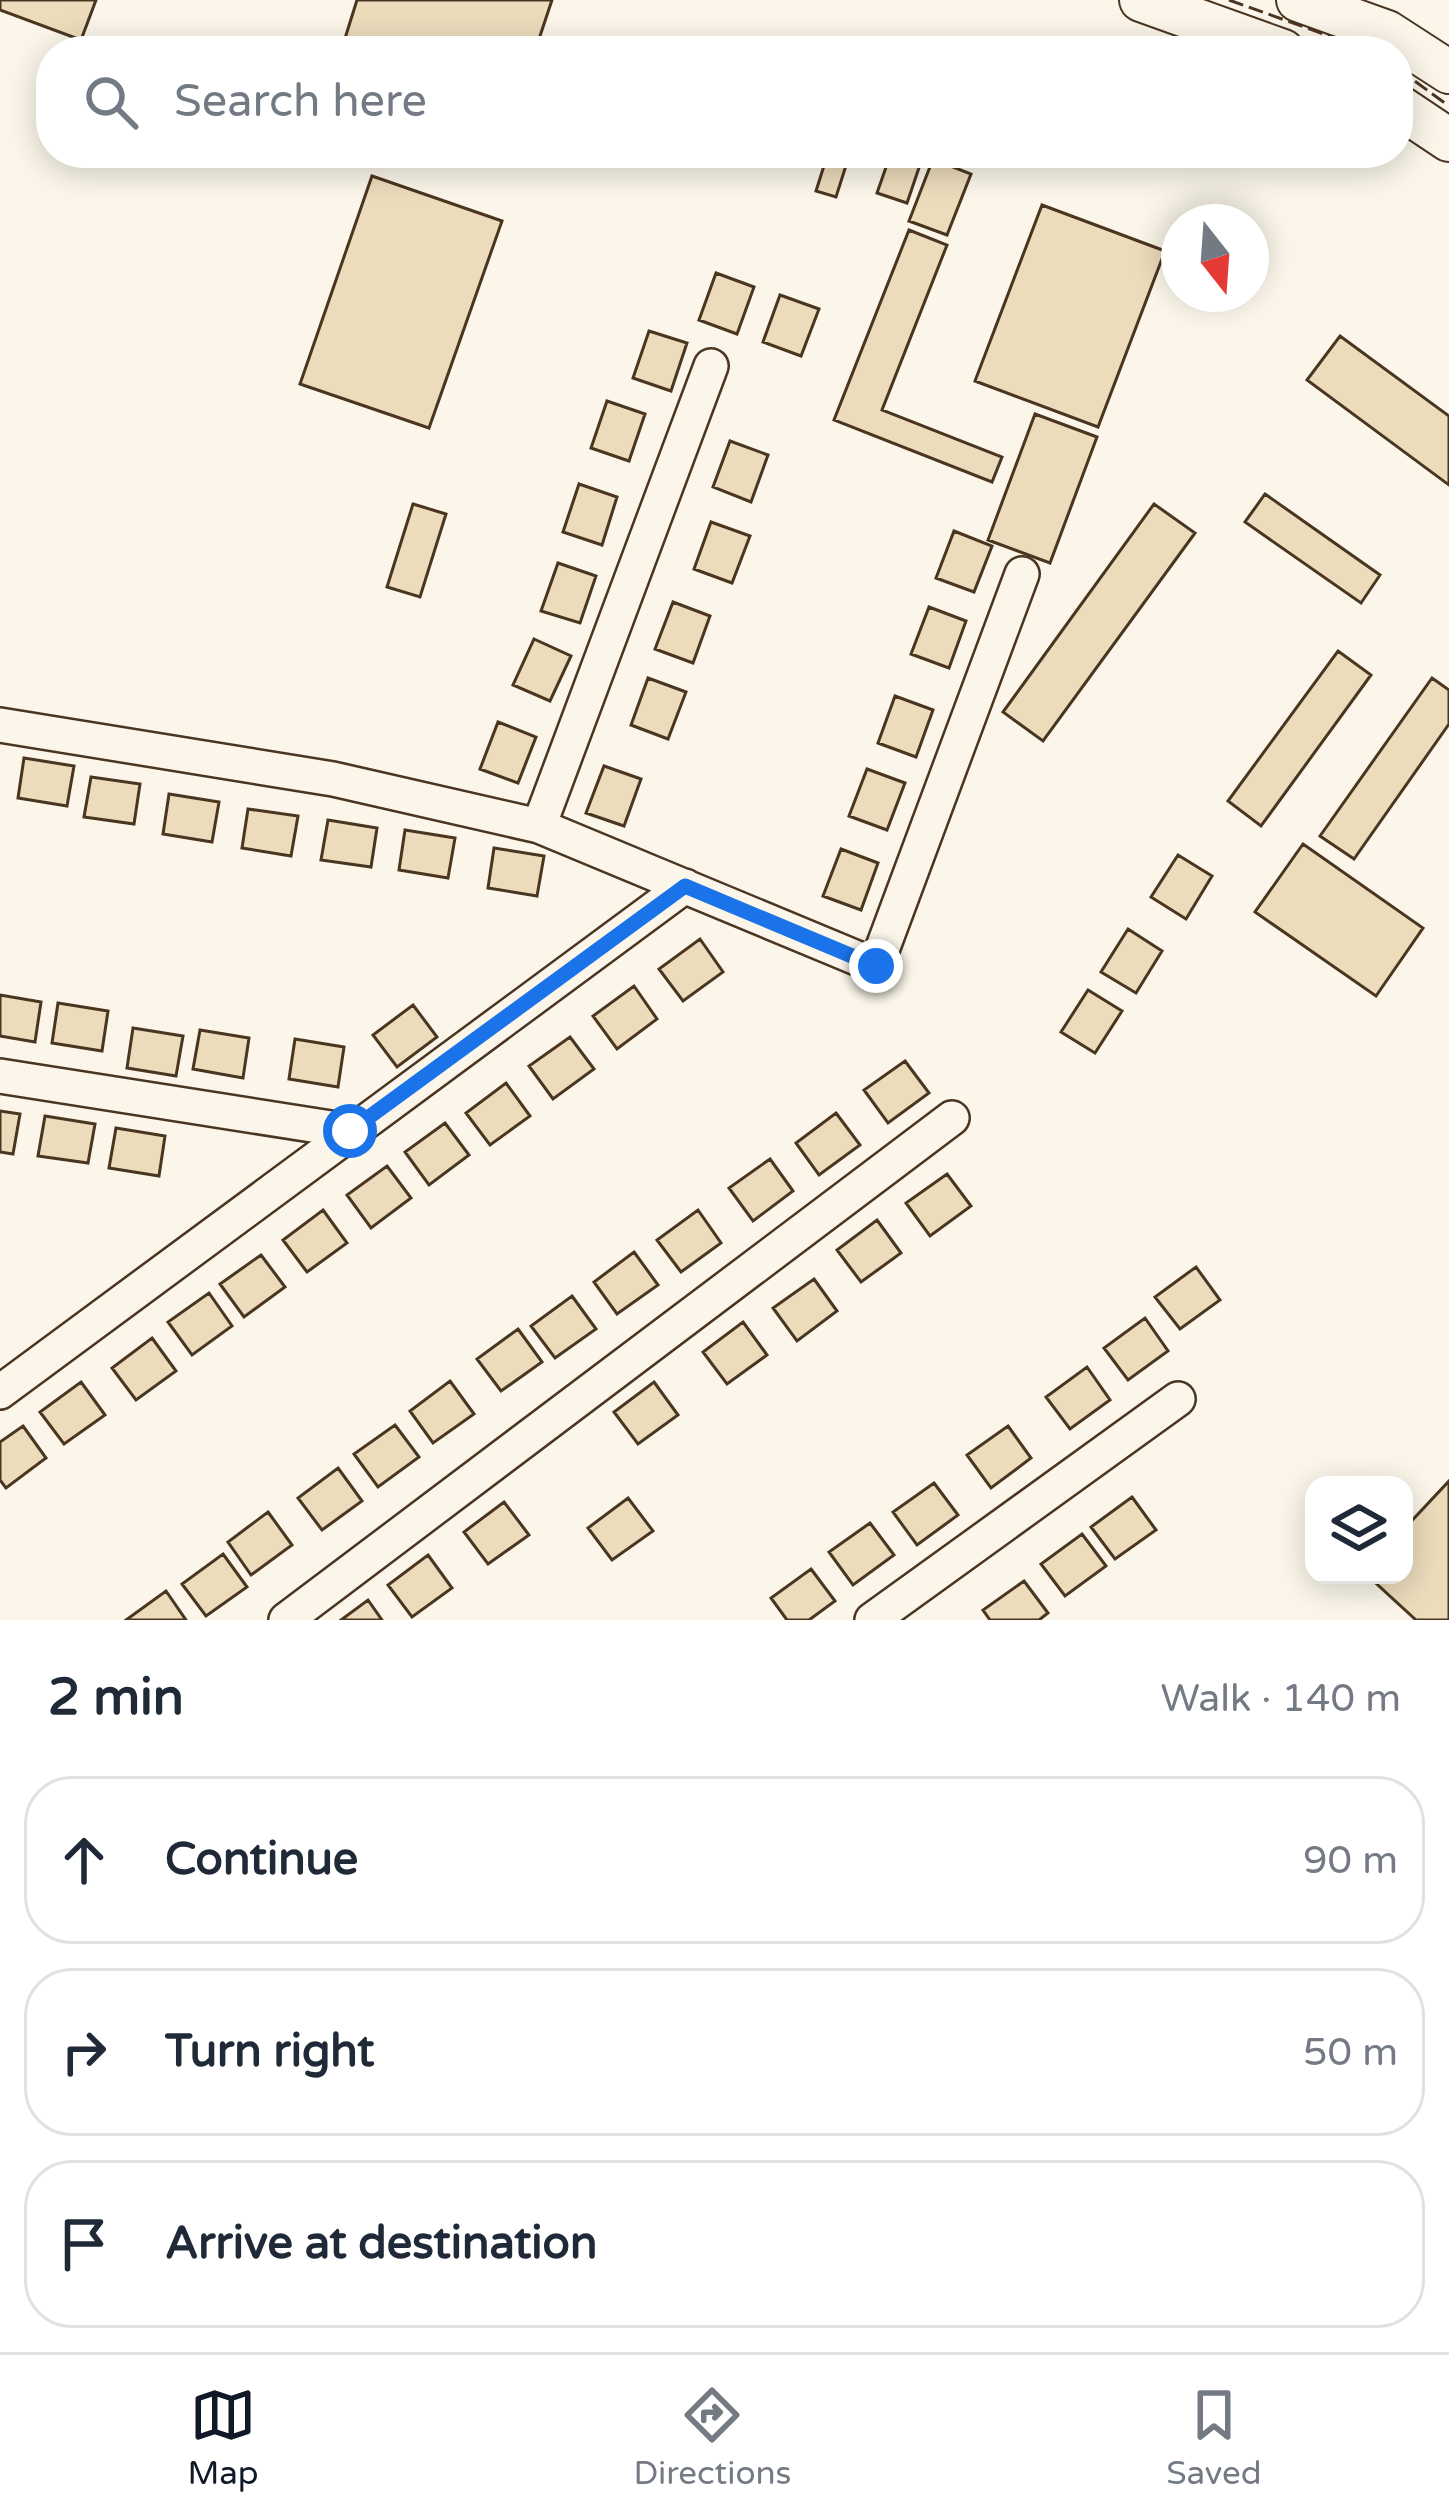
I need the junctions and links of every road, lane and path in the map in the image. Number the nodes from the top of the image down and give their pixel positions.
1 (1141, 0) edge
2 (1298, 0) edge
3 (1241, 36) edge
4 (1393, 36) edge
5 (1413, 49) edge
6 (1449, 72) edge
7 (1413, 116) edge
8 (1449, 140) edge
9 (711, 366) dead end
10 (1022, 574) dead end
11 (0, 725) edge
12 (539, 826) junction
13 (685, 886) junction
14 (0, 1076) edge
15 (952, 1118) dead end
16 (350, 1131) junction
17 (0, 1392) edge
18 (1178, 1399) dead end
19 (286, 1620) edge
20 (872, 1620) edge

1 - 3 main road
2 - 4 main road
5 - 6 main road
7 - 8 main road
9 - 12 street
10 - 13 street
11 - 12 street
12 - 13 street
13 - 16 street
14 - 16 street
15 - 19 street
16 - 17 street
18 - 20 street

